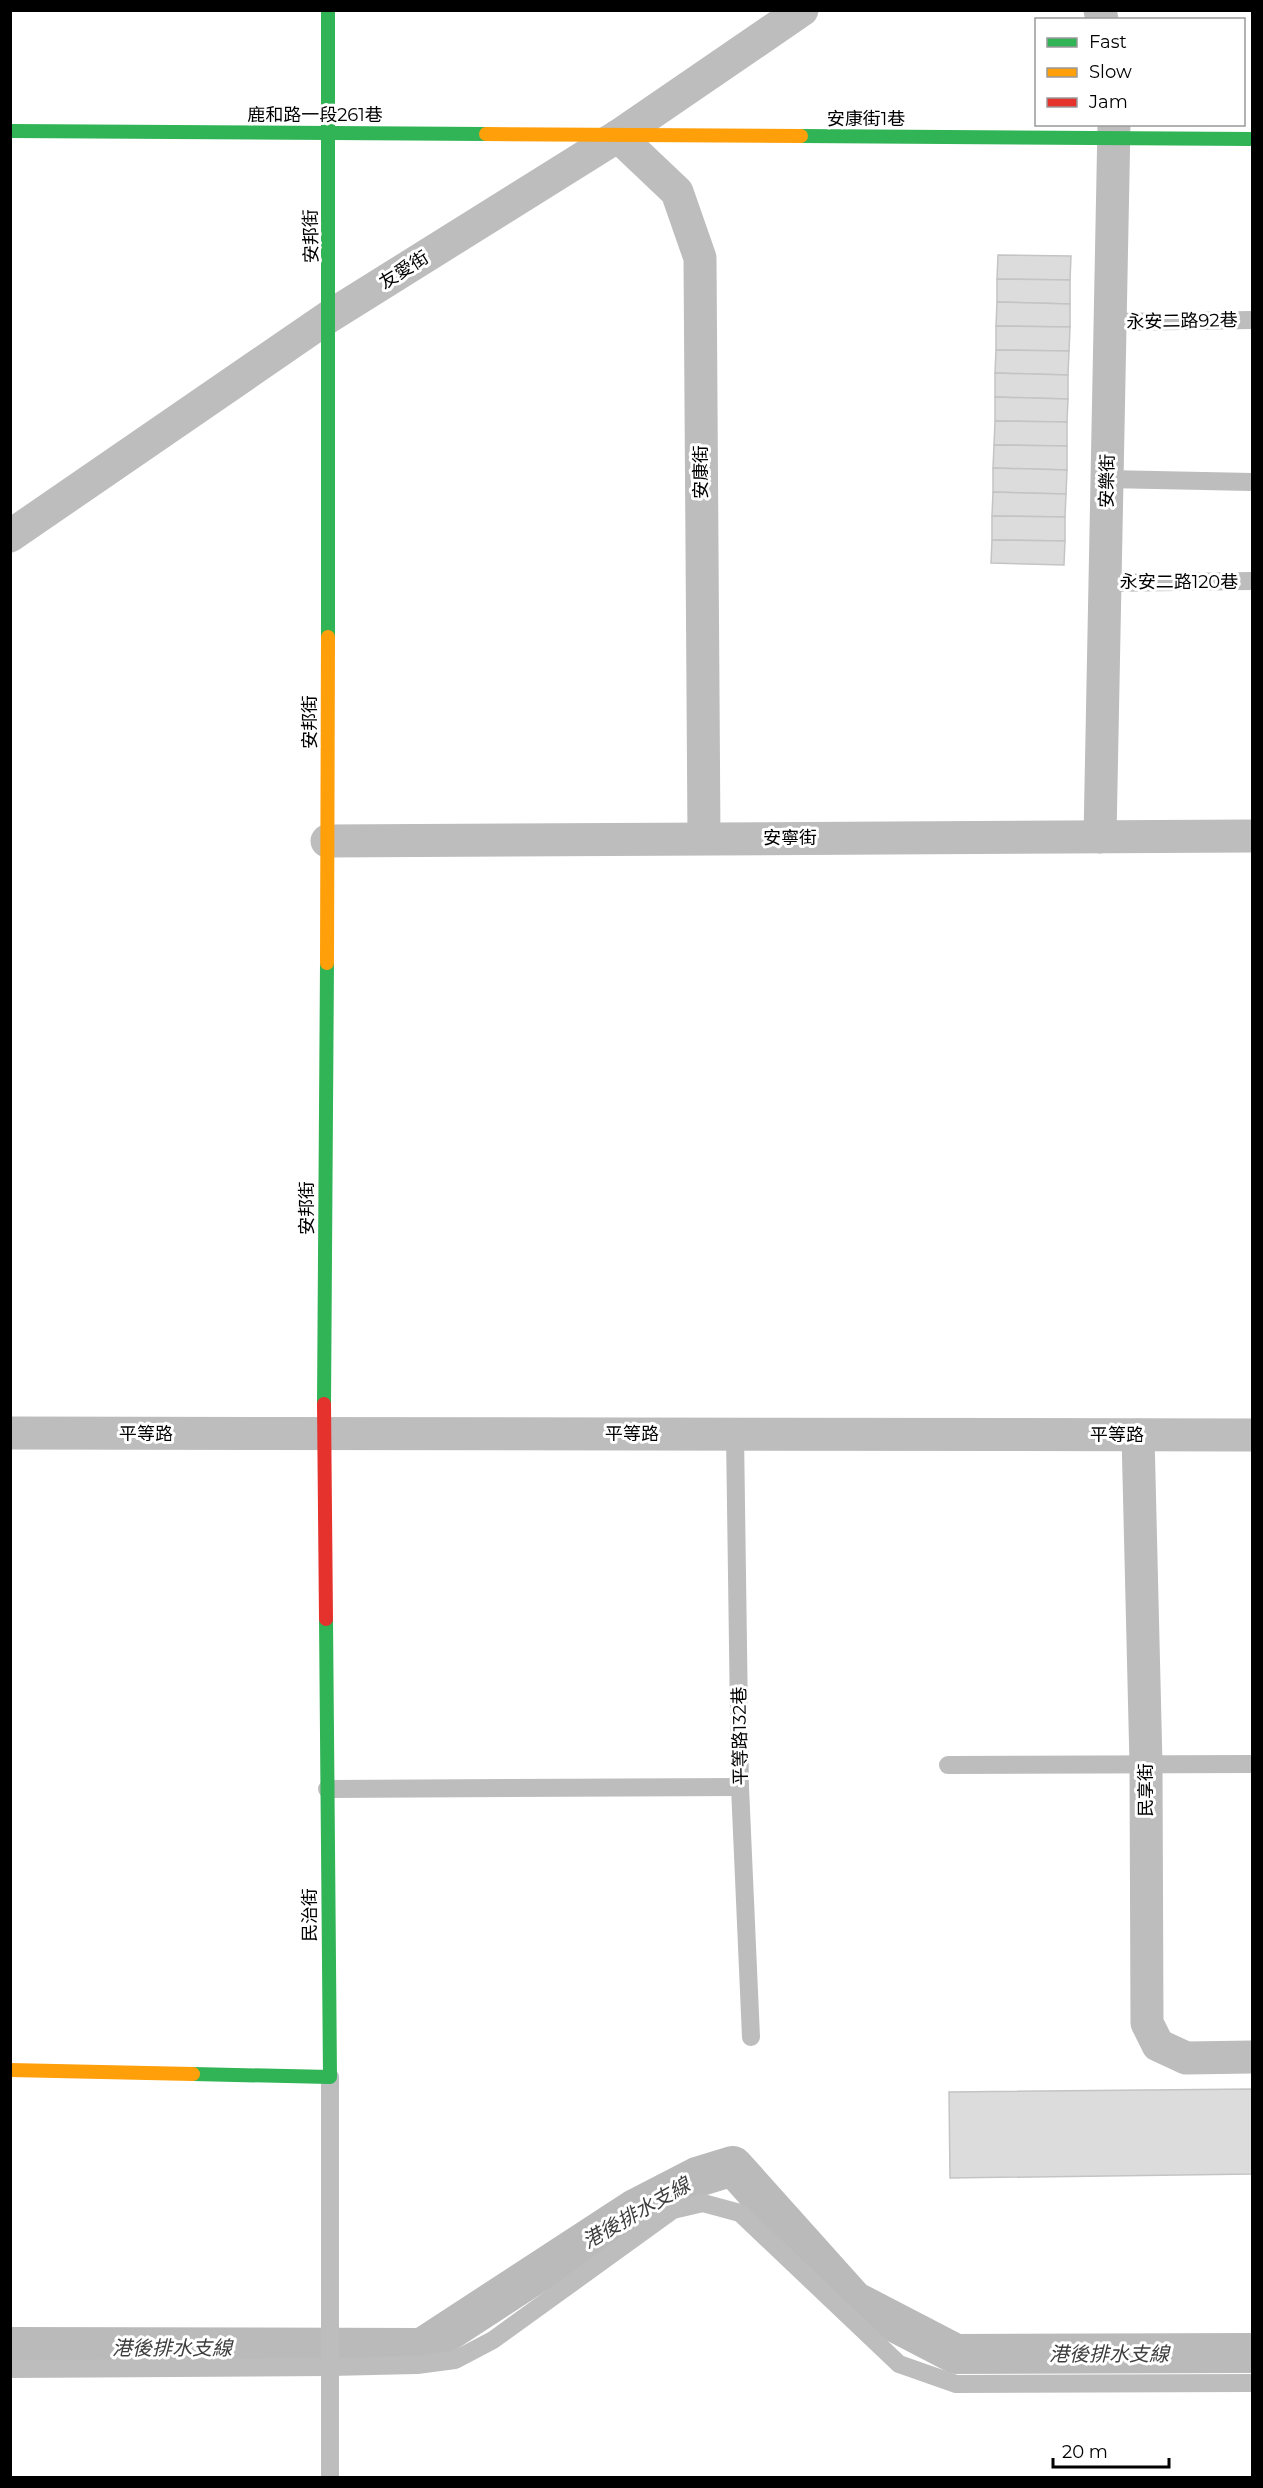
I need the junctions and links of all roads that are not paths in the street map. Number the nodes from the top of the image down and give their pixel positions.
1 (328, 10) edge
2 (802, 10) edge
3 (10, 131) edge
4 (1114, 131) edge
5 (328, 133) junction
6 (618, 136) junction
7 (1252, 140) edge
8 (330, 316) junction
9 (1252, 320) edge
10 (1111, 322) junction
11 (1107, 479) junction
12 (1252, 482) edge
13 (10, 536) edge
14 (1252, 581) edge
15 (1105, 583) junction
16 (1252, 836) edge
17 (1100, 837) junction
18 (704, 838) junction
19 (327, 841) junction
20 (10, 1433) edge
21 (324, 1434) junction
22 (735, 1434) junction
23 (1138, 1435) junction
24 (1252, 1435) edge
25 (1146, 1764) junction
26 (1252, 1764) edge
27 (948, 1765) dead end
28 (740, 1787) junction
29 (327, 1789) junction
30 (751, 2037) dead end
31 (1252, 2057) edge
32 (10, 2070) edge
33 (330, 2077) junction
34 (330, 2367) junction
35 (10, 2369) edge
36 (1252, 2383) edge
37 (330, 2478) edge

1 - 5 street, 安邦街
2 - 6 street, 友愛街
3 - 5 street, 鹿和路一段261巷
4 - 6 street, 安康街1巷
4 - 7 street, 安康街1巷
4 - 10 street, 安樂街
5 - 6 street, 鹿和路一段261巷
5 - 8 street, 安邦街
6 - 8 street, 友愛街
6 - 18 street, 安康街
8 - 13 street, 友愛街
8 - 19 street, 安邦街
9 - 10 lane, 永安二路92巷
10 - 11 street, 安樂街
11 - 12 lane
11 - 15 street, 安樂街
14 - 15 lane, 永安二路120巷
15 - 17 street, 安樂街
16 - 17 street, 安寧街
17 - 18 street, 安寧街
18 - 19 street, 安寧街
19 - 21 street, 安邦街
20 - 21 street, 平等路
21 - 22 street, 平等路
21 - 29 street, 民治街
22 - 23 street, 平等路
22 - 28 lane, 平等路132巷
23 - 24 street, 平等路
23 - 25 street, 民享街
25 - 26 lane
25 - 27 lane
25 - 31 street, 民享街
28 - 29 lane
28 - 30 lane, 平等路132巷
29 - 33 street, 民治街
32 - 33 street
33 - 34 lane
34 - 35 lane
34 - 36 lane
34 - 37 lane

